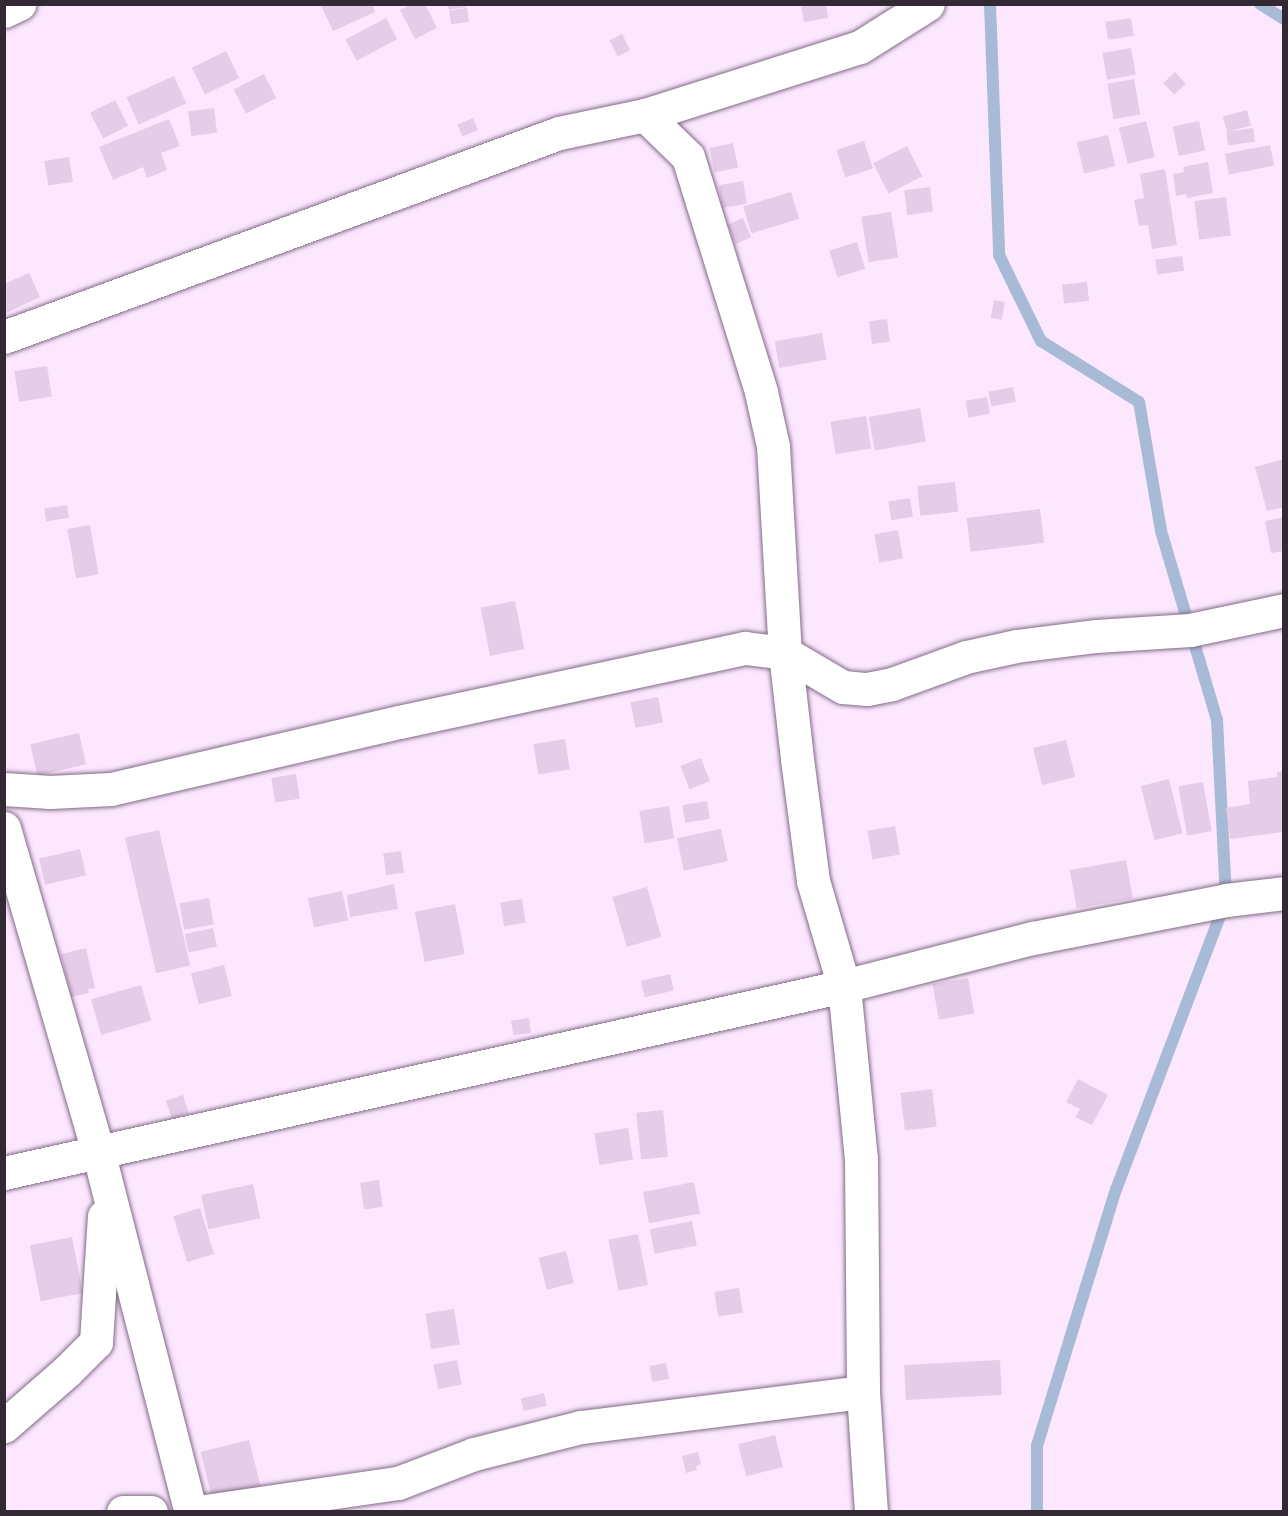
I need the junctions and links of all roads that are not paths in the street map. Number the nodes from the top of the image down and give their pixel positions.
1 (19, 4) edge
2 (928, 4) edge
3 (4, 11) edge
4 (645, 115) junction
5 (4, 337) edge
6 (1284, 610) edge
7 (785, 653) junction
8 (4, 789) edge
9 (4, 828) edge
10 (1284, 893) edge
11 (844, 986) junction
12 (101, 1165) junction
13 (4, 1173) edge
14 (863, 1392) junction
15 (4, 1426) edge
16 (123, 1512) edge
17 (151, 1512) edge
18 (191, 1512) edge
19 (198, 1512) edge
20 (871, 1512) edge

1 - 3 street
2 - 4 street
4 - 5 street
4 - 7 street
6 - 7 street
7 - 8 street
7 - 11 street
9 - 12 street
10 - 11 street
11 - 12 street
11 - 14 street
12 - 13 street
12 - 15 street
12 - 18 street
14 - 19 street
14 - 20 street
16 - 17 street

